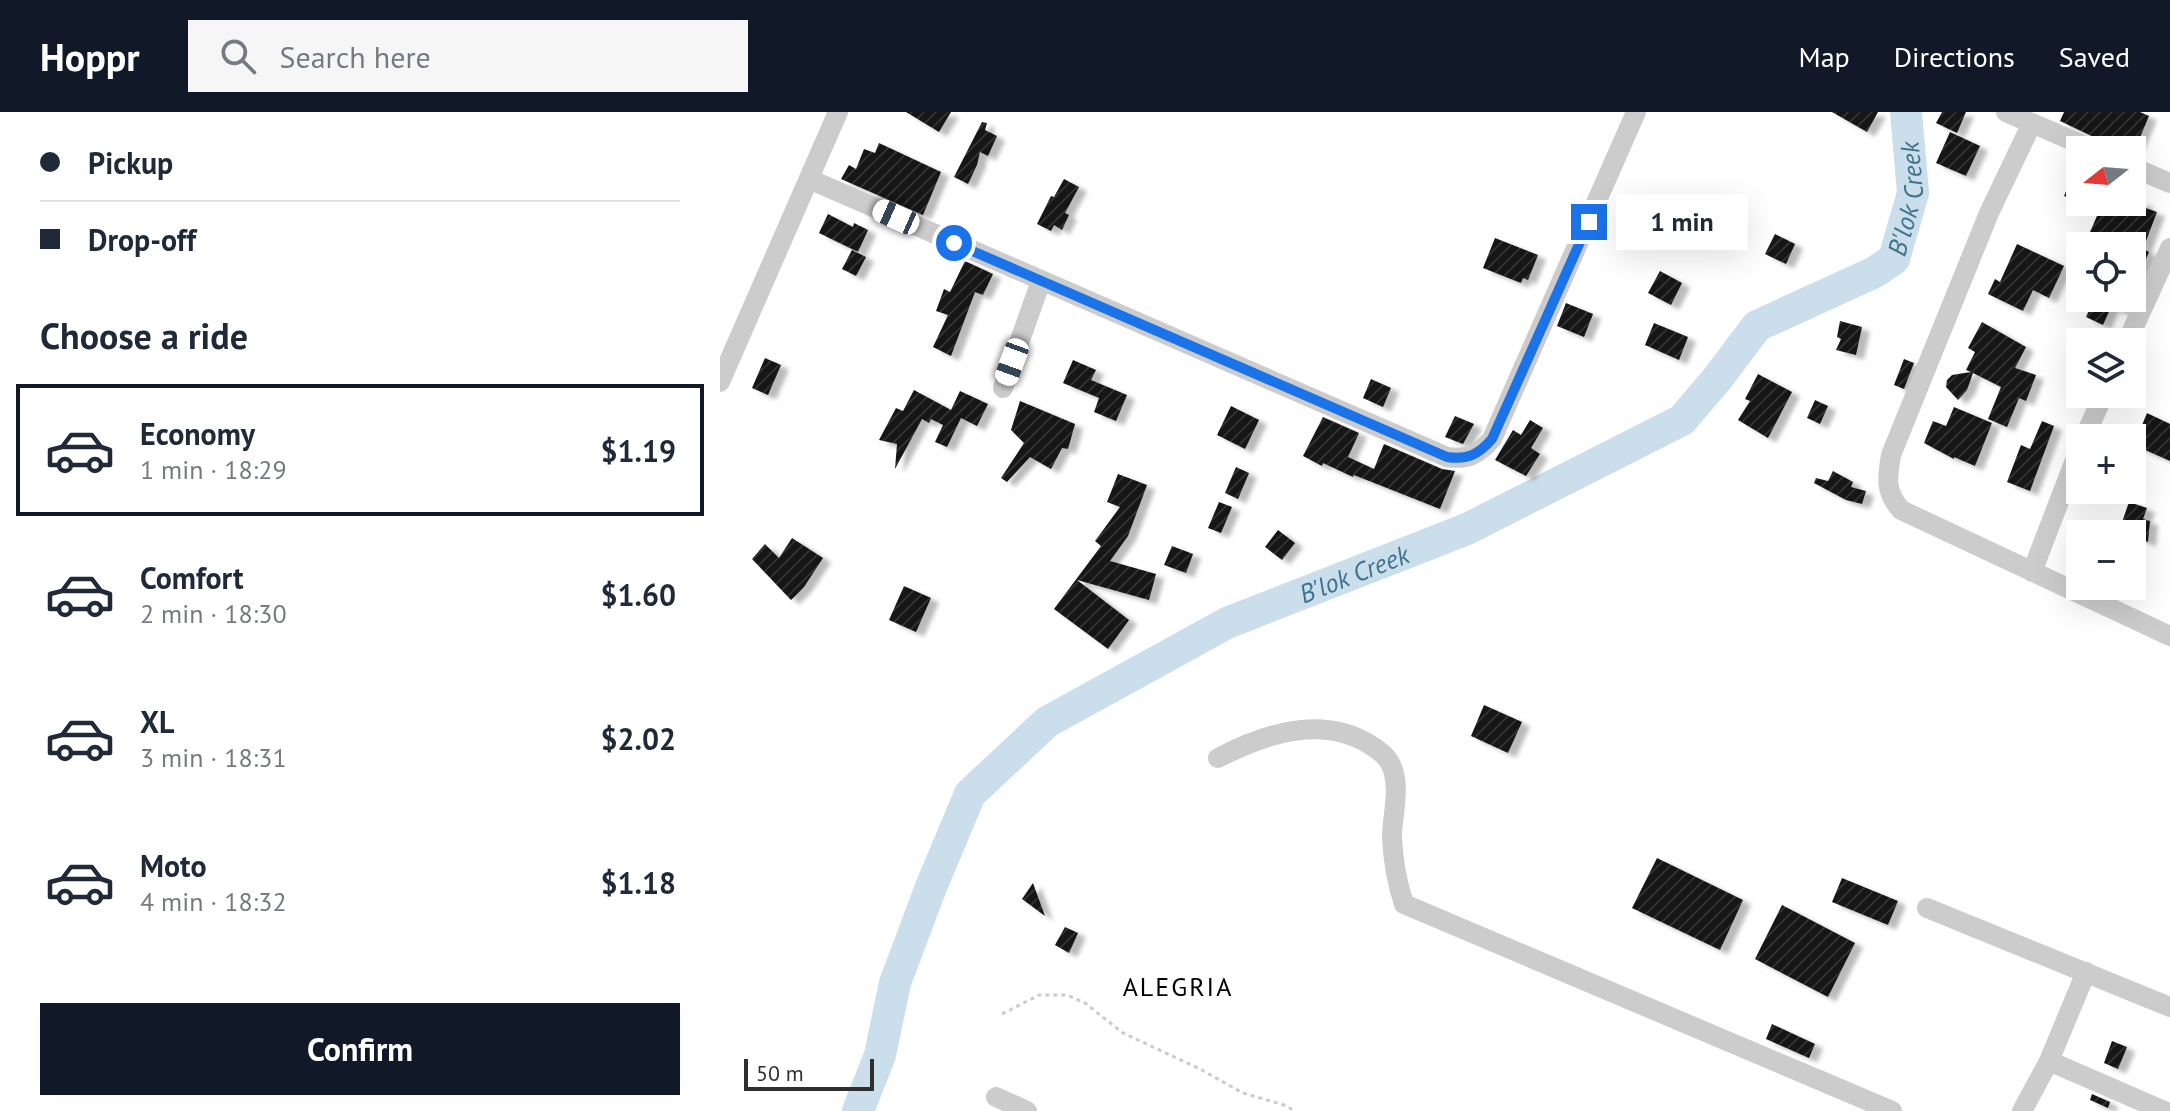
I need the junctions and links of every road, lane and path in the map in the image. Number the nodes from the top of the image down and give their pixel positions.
1 (838, 112) edge
2 (1636, 112) edge
3 (2006, 112) edge
4 (2032, 123) junction
5 (2066, 138) edge
6 (2146, 173) edge
7 (809, 179) junction
8 (2170, 183) edge
9 (2170, 248) edge
10 (1041, 281) junction
11 (2133, 328) edge
12 (720, 382) edge
13 (1003, 388) dead end
14 (2066, 483) edge
15 (2032, 572) junction
16 (2170, 636) edge
17 (1218, 758) dead end
18 (1927, 908) dead end
19 (2086, 972) junction
20 (2170, 1007) edge
21 (1002, 1014) dead end
22 (2049, 1061) junction
23 (996, 1097) dead end
24 (1027, 1111) edge
25 (1295, 1111) edge
26 (1892, 1111) edge
27 (2022, 1111) edge
28 (2164, 1111) edge

1 - 7 street
2 - 10 street
3 - 4 street
4 - 5 street
4 - 15 street
6 - 8 street
7 - 10 street
7 - 12 street
9 - 11 street
10 - 13 street
14 - 15 street
15 - 16 street
17 - 26 street
18 - 19 street
19 - 20 street
19 - 22 street
21 - 25 path
22 - 27 street
22 - 28 street
23 - 24 street

